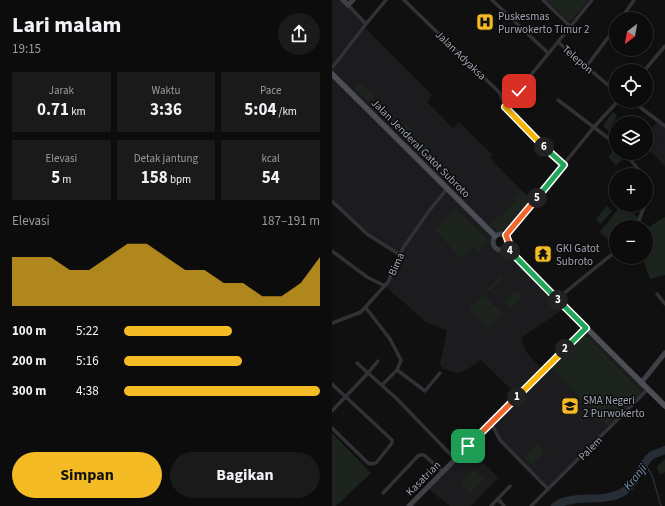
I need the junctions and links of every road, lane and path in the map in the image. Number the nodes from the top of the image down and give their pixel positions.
1 (343, 0) edge
2 (353, 0) edge
3 (386, 0) edge
4 (404, 0) edge
5 (492, 0) edge
6 (543, 0) edge
7 (592, 0) edge
8 (634, 0) edge
9 (348, 5) junction
10 (626, 12) edge
11 (366, 24) junction
12 (570, 26) junction
13 (609, 36) edge
14 (558, 42) junction
15 (665, 46) edge
16 (548, 53) junction
17 (650, 64) edge
18 (586, 67) junction
19 (332, 68) edge
20 (332, 74) edge
21 (609, 86) edge
22 (558, 100) dead end
23 (505, 107) junction
24 (612, 108) edge
25 (642, 108) edge
26 (664, 124) edge
27 (594, 127) junction
28 (609, 139) edge
29 (631, 160) edge
30 (564, 165) junction
31 (637, 168) edge
32 (448, 189) junction
33 (332, 201) edge
34 (506, 235) junction
35 (495, 236) junction
36 (506, 248) junction
37 (332, 251) edge
38 (400, 255) junction
39 (609, 257) edge
40 (385, 286) junction
41 (657, 294) dead end
42 (557, 298) junction
43 (665, 304) edge
44 (366, 308) junction
45 (332, 324) edge
46 (586, 328) junction
47 (665, 353) edge
48 (378, 361) dead end
49 (357, 363) dead end
50 (397, 370) junction
51 (368, 373) junction
52 (440, 373) dead end
53 (641, 382) junction
54 (332, 384) edge
55 (382, 385) junction
56 (648, 389) junction
57 (346, 397) junction
58 (665, 406) edge
59 (332, 411) edge
60 (491, 423) junction
61 (332, 428) edge
62 (455, 459) junction
63 (442, 472) junction
64 (510, 486) dead end
65 (548, 489) junction
66 (383, 493) dead end
67 (498, 499) junction
68 (409, 506) edge
69 (491, 506) edge
70 (504, 506) edge
71 (531, 506) edge

1 - 9 street
2 - 9 street
3 - 11 street
4 - 23 street, Jalan Adyaksa
5 - 16 street, Telepon
6 - 12 street
7 - 12 street
8 - 10 street
9 - 11 street
11 - 19 street
12 - 14 street
13 - 18 street
14 - 16 street
14 - 18 street, Telepon
15 - 17 street
16 - 23 street
18 - 21 street, Telepon
20 - 32 main road, Jalan Jenderal Gatot Subroto
22 - 27 street
23 - 30 street, Jalan Adyaksa
24 - 27 street
25 - 26 street
27 - 28 street
27 - 30 street
29 - 31 street
30 - 34 street
32 - 35 main road, Jalan Jenderal Gatot Subroto
32 - 38 street, Bima
33 - 38 street
34 - 35 street
34 - 36 street
35 - 36 street
36 - 42 main road
37 - 40 street
38 - 40 street, Bima
39 - 42 street
40 - 44 street, Bima
41 - 43 street
42 - 46 main road
44 - 45 street, Bima
44 - 50 street
46 - 53 main road
46 - 60 street, Kasatrian
47 - 53 street
48 - 51 street
49 - 51 street
50 - 52 street
50 - 55 street
51 - 55 street
51 - 57 street
53 - 56 main road
54 - 57 street
55 - 62 street
56 - 58 main road
56 - 65 street, Palem
57 - 59 street
57 - 61 street
60 - 62 street, Kasatrian
60 - 65 street
62 - 63 street, Kasatrian
63 - 66 street
63 - 68 street, Kasatrian
64 - 67 street
65 - 71 street, Palem
67 - 69 street
67 - 70 street

